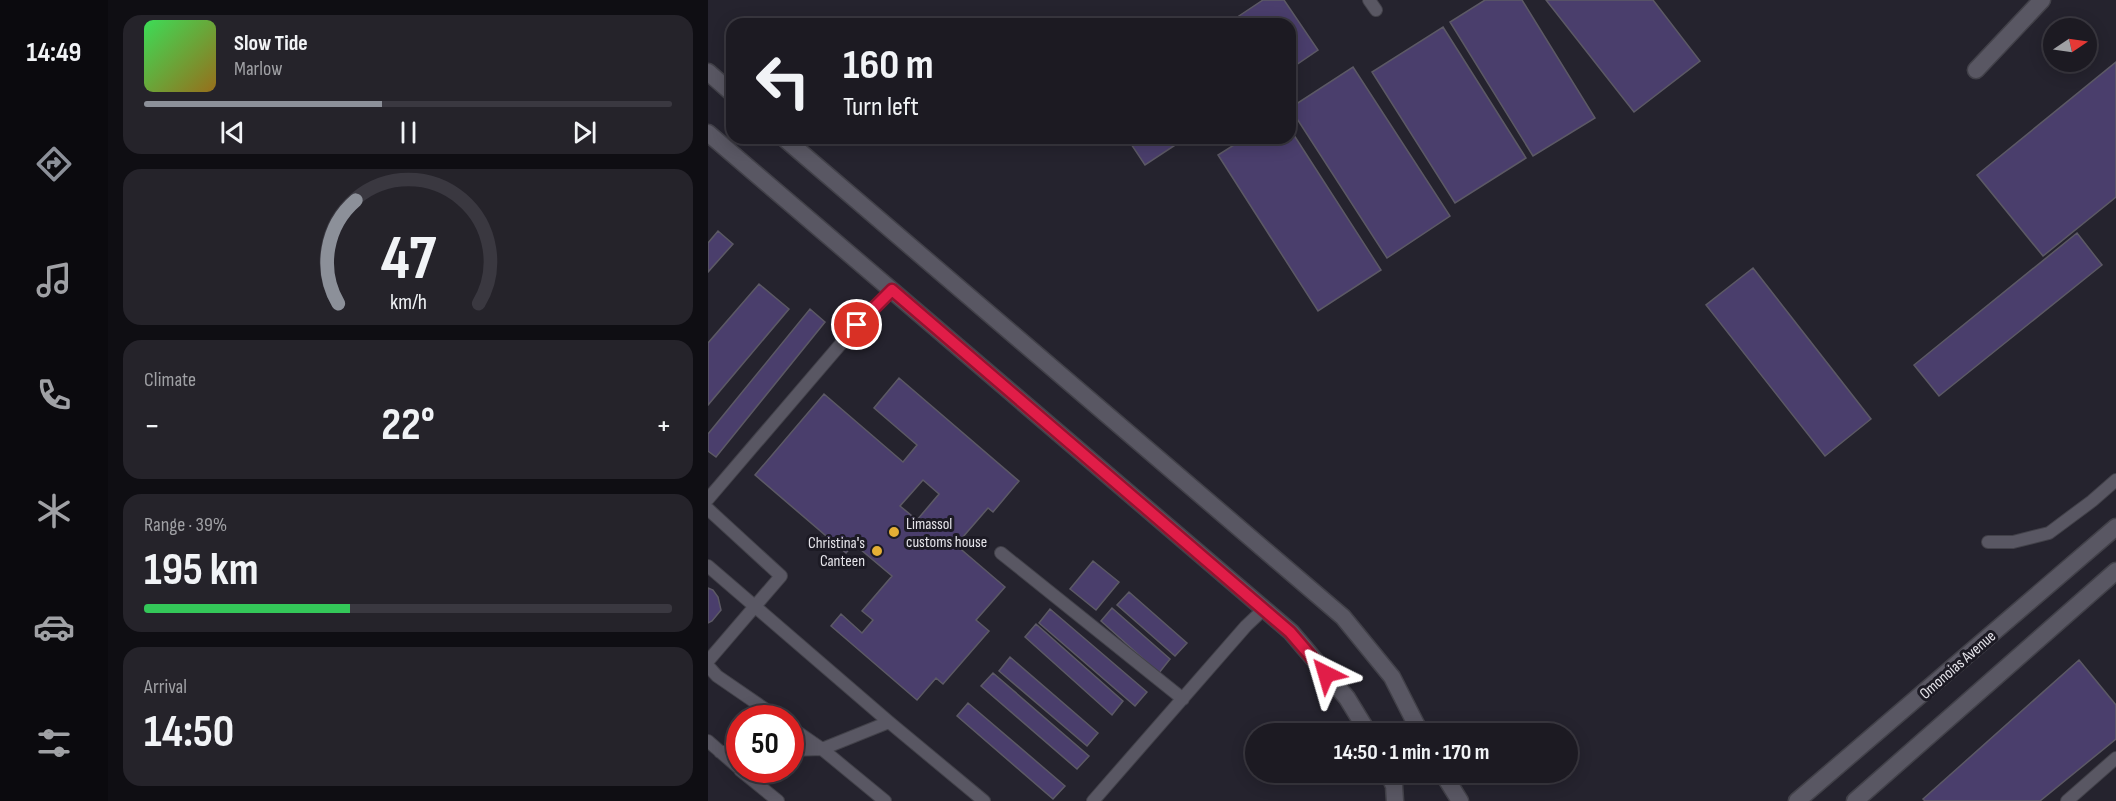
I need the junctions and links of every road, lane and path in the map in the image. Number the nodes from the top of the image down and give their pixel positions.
1 (2042, 0) edge
2 (1976, 70) dead end
3 (708, 72) edge
4 (726, 88) edge
5 (708, 133) edge
6 (791, 144) edge
7 (892, 290) junction
8 (2116, 480) edge
9 (708, 499) edge
10 (708, 509) edge
11 (2116, 527) edge
12 (1988, 542) dead end
13 (1001, 553) dead end
14 (708, 566) edge
15 (2116, 571) edge
16 (755, 606) junction
17 (1264, 609) junction
18 (708, 661) edge
19 (708, 666) edge
20 (1183, 699) junction
21 (759, 705) edge
22 (889, 722) junction
23 (1362, 723) edge
24 (1416, 723) edge
25 (804, 737) edge
26 (708, 741) edge
27 (822, 749) junction
28 (804, 750) edge
29 (720, 752) junction
30 (726, 752) edge
31 (726, 757) edge
32 (2116, 758) edge
33 (757, 783) edge
34 (1393, 783) edge
35 (1449, 783) edge
36 (778, 801) edge
37 (885, 801) edge
38 (984, 801) edge
39 (1093, 801) edge
40 (1395, 801) edge
41 (1460, 801) edge
42 (1797, 801) edge
43 (1855, 801) edge
44 (2067, 801) edge

1 - 2 main road
3 - 4 main road
5 - 7 main road
6 - 24 main road
7 - 9 lane
7 - 17 main road
8 - 12 lane
10 - 16 lane
11 - 42 main road, Omonoias Avenue
13 - 20 lane
14 - 16 lane
15 - 43 main road
16 - 18 lane
16 - 22 lane
17 - 20 lane
17 - 23 main road
19 - 21 lane
20 - 39 lane
22 - 27 lane
22 - 38 lane
25 - 27 lane
26 - 29 lane
27 - 28 lane
27 - 37 lane
29 - 30 lane
29 - 31 lane
32 - 44 lane
33 - 36 lane
34 - 40 main road
35 - 41 main road

